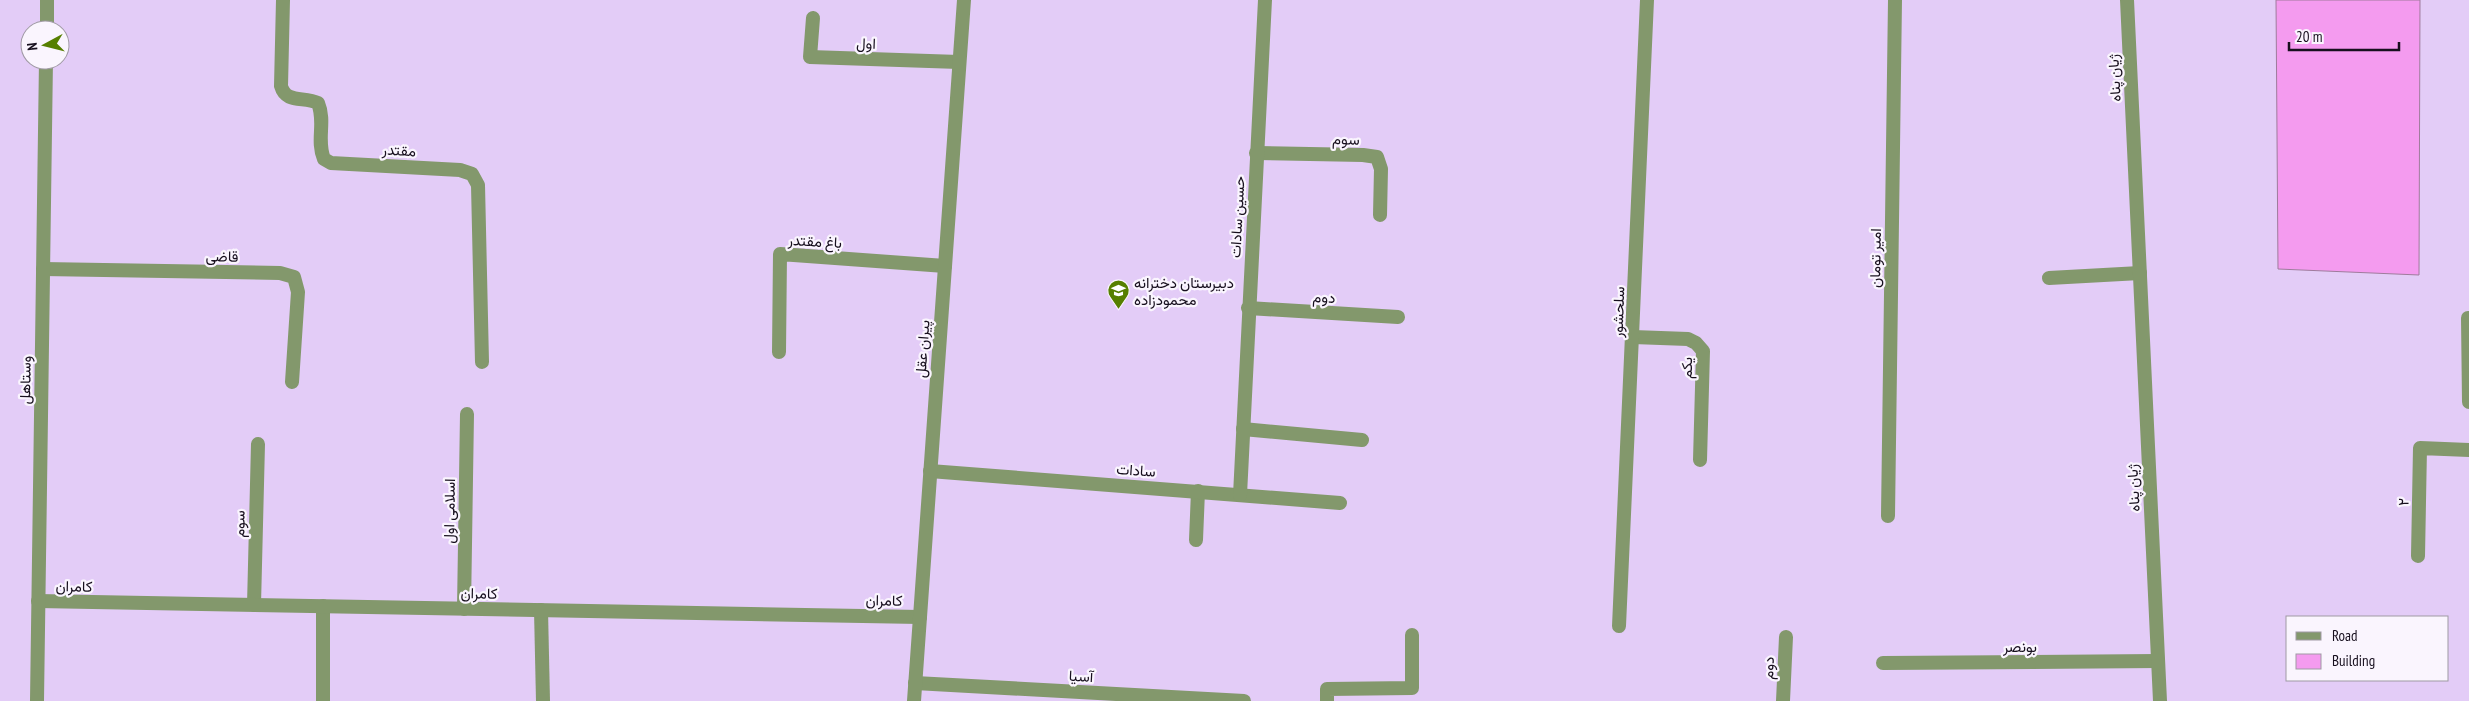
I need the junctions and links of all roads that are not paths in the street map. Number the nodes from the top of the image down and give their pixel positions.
1 (47, 0) edge
2 (283, 0) edge
3 (964, 0) edge
4 (1265, 0) edge
5 (1647, 0) edge
6 (1895, 0) edge
7 (2127, 0) edge
8 (813, 18) dead end
9 (47, 20) edge
10 (959, 62) junction
11 (46, 70) edge
12 (1256, 153) junction
13 (1380, 216) dead end
14 (945, 266) junction
15 (44, 269) junction
16 (2140, 273) junction
17 (2048, 278) dead end
18 (1248, 308) junction
19 (1398, 317) dead end
20 (2468, 318) dead end
21 (1633, 337) junction
22 (779, 352) dead end
23 (482, 362) dead end
24 (292, 382) dead end
25 (2469, 402) edge
26 (467, 414) dead end
27 (1243, 429) junction
28 (1362, 440) dead end
29 (258, 444) dead end
30 (2469, 450) edge
31 (1700, 460) dead end
32 (930, 471) junction
33 (1198, 491) junction
34 (1240, 495) junction
35 (1340, 503) dead end
36 (1888, 516) dead end
37 (1196, 540) dead end
38 (2418, 556) dead end
39 (38, 601) junction
40 (254, 605) junction
41 (323, 606) junction
42 (464, 609) junction
43 (541, 610) junction
44 (920, 617) junction
45 (1619, 626) dead end
46 (1412, 635) dead end
47 (1786, 637) dead end
48 (2158, 661) junction
49 (1883, 663) dead end
50 (915, 683) junction
51 (1161, 699) edge
52 (37, 701) edge
53 (323, 701) edge
54 (542, 701) edge
55 (914, 701) edge
56 (1244, 701) edge
57 (1327, 701) edge
58 (1783, 701) edge
59 (2160, 701) edge

1 - 9 street
2 - 23 street, مقتدر
3 - 10 street, پیران عقل
4 - 12 street, حسین سادات
5 - 21 street, سلحشور
6 - 36 street, امیر تومان
7 - 16 street, ژیان پناه
8 - 10 street, اول
10 - 14 street, پیران عقل
11 - 15 street, وستاهل
12 - 13 street, سوم
12 - 18 street, حسین سادات
14 - 22 street, باغ مقتدر
14 - 32 street, پیران عقل
15 - 24 street, قاضی
15 - 39 street, وستاهل
16 - 17 street
16 - 48 street, ژیان پناه
18 - 19 street, دوم
18 - 27 street, حسین سادات
20 - 25 street
21 - 31 street, یکم
21 - 45 street, سلحشور
26 - 42 street, اسلامی اول
27 - 28 street
27 - 34 street, حسین سادات
29 - 40 street, سوم
30 - 38 street, ۲
32 - 33 street, سادات
32 - 44 street, پیران عقل
33 - 34 street, سادات
33 - 37 street
34 - 35 street, سادات
39 - 40 street, کامران
39 - 52 street, وستاهل
40 - 41 street, کامران
41 - 42 street, کامران
41 - 53 street
42 - 43 street, کامران
43 - 44 street, کامران
43 - 54 street
44 - 50 street, پیران عقل
46 - 57 street
47 - 58 street, دوم
48 - 49 street, بونصر
48 - 59 street, ژیان پناه
50 - 51 street, آسیا
50 - 55 street, پیران عقل
51 - 56 street, آسیا

